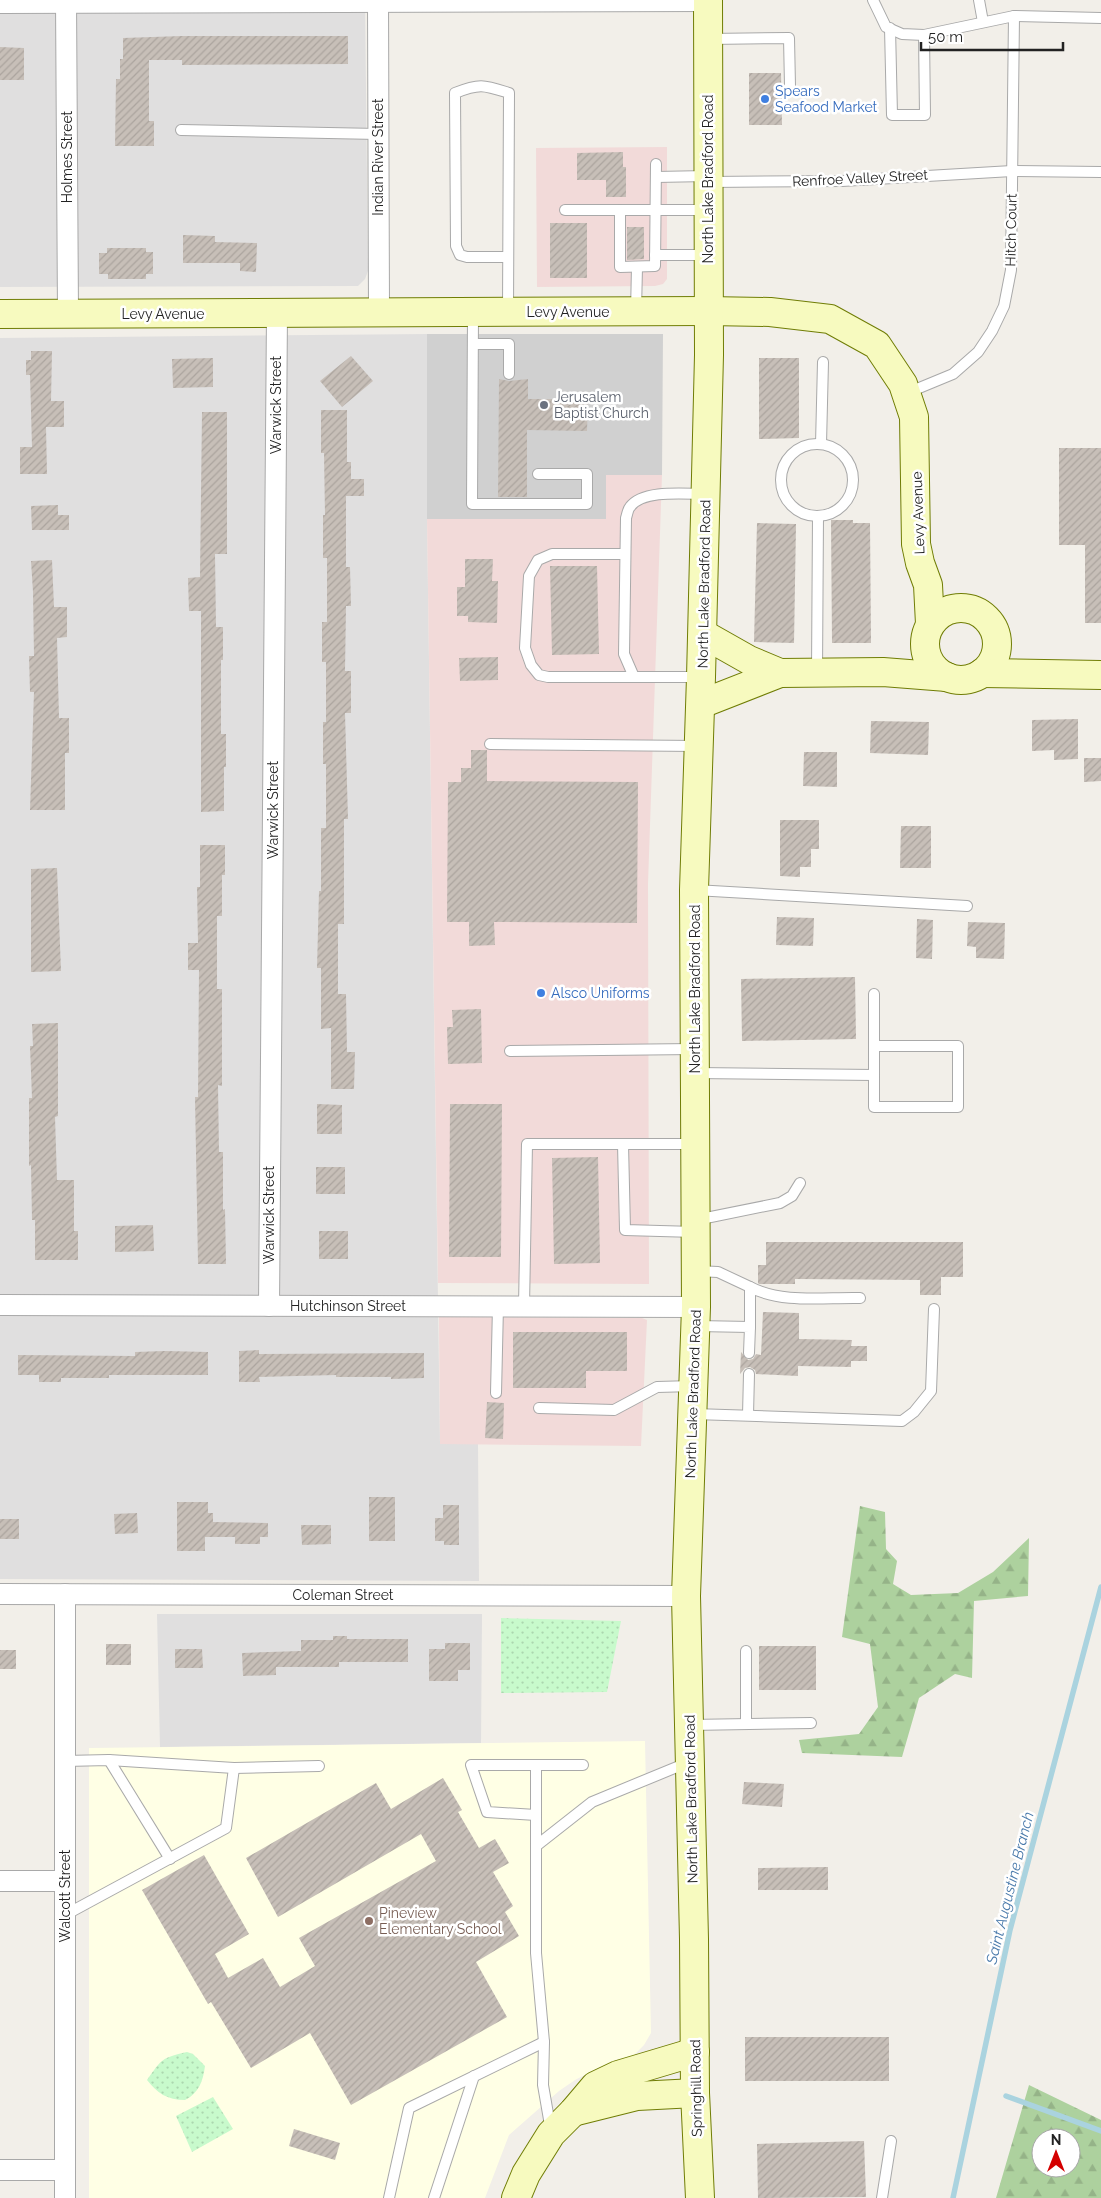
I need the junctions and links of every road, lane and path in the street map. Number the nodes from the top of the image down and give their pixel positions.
1 (873, 0) edge
2 (979, 0) edge
3 (66, 1) edge
4 (378, 1) edge
5 (641, 1) edge
6 (708, 1) edge
7 (0, 3) edge
8 (1014, 16) junction
9 (1101, 18) edge
10 (983, 22) junction
11 (890, 28) junction
12 (924, 35) junction
13 (708, 39) junction
14 (790, 86) dead end
15 (181, 130) dead end
16 (378, 134) junction
17 (656, 164) dead end
18 (1012, 171) junction
19 (1101, 172) edge
20 (656, 177) junction
21 (708, 179) junction
22 (565, 210) dead end
23 (620, 210) junction
24 (655, 210) junction
25 (708, 210) junction
26 (655, 255) junction
27 (708, 255) junction
28 (508, 257) junction
29 (637, 267) junction
30 (708, 311) junction
31 (508, 312) junction
32 (636, 312) junction
33 (473, 313) junction
34 (0, 314) edge
35 (68, 314) junction
36 (277, 314) junction
37 (379, 314) junction
38 (473, 344) junction
39 (823, 362) dead end
40 (509, 374) dead end
41 (906, 394) junction
42 (821, 444) junction
43 (538, 474) dead end
44 (706, 494) junction
45 (818, 516) junction
46 (625, 554) junction
47 (928, 584) junction
48 (962, 607) junction
49 (928, 630) junction
50 (703, 634) junction
51 (997, 638) junction
52 (883, 672) junction
53 (780, 673) junction
54 (817, 673) junction
55 (982, 673) junction
56 (1032, 673) junction
57 (1101, 675) edge
58 (634, 676) junction
59 (702, 676) junction
60 (947, 677) junction
61 (701, 704) junction
62 (490, 744) dead end
63 (699, 746) junction
64 (694, 890) junction
65 (967, 906) dead end
66 (874, 994) dead end
67 (875, 1046) junction
68 (510, 1051) dead end
69 (695, 1062) junction
70 (874, 1075) junction
71 (623, 1144) junction
72 (695, 1144) junction
73 (800, 1183) dead end
74 (696, 1226) junction
75 (696, 1271) junction
76 (750, 1287) junction
77 (860, 1298) dead end
78 (0, 1305) edge
79 (269, 1306) junction
80 (498, 1306) junction
81 (524, 1306) junction
82 (934, 1309) dead end
83 (696, 1317) junction
84 (750, 1327) junction
85 (750, 1353) dead end
86 (749, 1374) dead end
87 (694, 1386) junction
88 (496, 1393) dead end
89 (540, 1408) dead end
90 (693, 1414) junction
91 (748, 1415) junction
92 (0, 1594) edge
93 (65, 1594) junction
94 (686, 1596) junction
95 (746, 1651) dead end
96 (746, 1724) junction
97 (811, 1724) dead end
98 (689, 1725) junction
99 (109, 1760) junction
100 (65, 1761) junction
101 (690, 1761) junction
102 (536, 1765) junction
103 (583, 1765) dead end
104 (319, 1766) dead end
105 (234, 1768) junction
106 (536, 1814) junction
107 (536, 1846) junction
108 (170, 1858) junction
109 (0, 1881) edge
110 (65, 1881) junction
111 (65, 1916) junction
112 (695, 1978) joint
113 (544, 2042) junction
114 (695, 2052) junction
115 (474, 2076) junction
116 (696, 2093) junction
117 (573, 2112) junction
118 (551, 2134) junction
119 (891, 2141) dead end
120 (0, 2170) edge
121 (65, 2170) junction
122 (65, 2198) edge
123 (389, 2198) edge
124 (434, 2198) edge
125 (516, 2198) edge
126 (700, 2198) edge
127 (882, 2198) edge

1 - 11 lane
2 - 10 lane
3 - 4 street
3 - 7 street
3 - 35 street, Holmes Street
4 - 5 street
4 - 16 street, Indian River Street
5 - 6 street
6 - 13 main road, North Lake Bradford Road
8 - 9 lane
8 - 10 lane
8 - 18 lane, Hitch Court
10 - 12 lane
11 - 12 lane
11 - 12 lane
13 - 14 lane
13 - 21 main road, North Lake Bradford Road
15 - 16 lane
16 - 37 street, Indian River Street
17 - 20 lane
18 - 19 lane, Renfroe Valley Street
18 - 21 lane, Renfroe Valley Street
18 - 41 lane, Hitch Court
20 - 21 lane, Renfroe Valley Street
20 - 24 lane
21 - 25 main road, North Lake Bradford Road
22 - 23 lane
23 - 24 lane
23 - 29 lane
24 - 25 lane
24 - 26 lane
25 - 27 main road, North Lake Bradford Road
26 - 27 lane
26 - 29 lane
27 - 30 main road, North Lake Bradford Road
28 - 28 lane
28 - 31 lane
29 - 32 lane
30 - 32 main road, Levy Avenue
30 - 41 main road, Levy Avenue
30 - 44 main road, North Lake Bradford Road
31 - 32 main road, Levy Avenue
31 - 33 main road, Levy Avenue
33 - 37 main road, Levy Avenue
33 - 38 lane
34 - 35 main road, Levy Avenue
35 - 36 main road, Levy Avenue
36 - 37 main road, Levy Avenue
36 - 79 street, Warwick Street
38 - 40 lane
38 - 43 lane
39 - 42 lane
41 - 47 main road, Levy Avenue
42 - 45 lane
42 - 45 lane
44 - 46 lane
44 - 50 main road, North Lake Bradford Road
45 - 54 lane
46 - 58 lane
46 - 58 lane
47 - 48 main road, Levy Avenue
47 - 49 main road, Levy Avenue
48 - 49 main road
48 - 51 main road
49 - 52 main road
49 - 60 main road
50 - 53 main road
50 - 59 main road, North Lake Bradford Road
51 - 55 main road
51 - 56 main road
52 - 54 main road
52 - 60 main road
53 - 54 main road
53 - 61 main road
55 - 56 main road
55 - 60 main road
56 - 57 main road
58 - 59 lane
59 - 61 main road, North Lake Bradford Road
61 - 63 main road, North Lake Bradford Road
62 - 63 lane
63 - 64 main road, North Lake Bradford Road
64 - 65 lane
64 - 69 main road, North Lake Bradford Road
66 - 67 lane
67 - 70 lane
67 - 70 lane
68 - 69 lane
69 - 70 lane
69 - 72 main road, North Lake Bradford Road
71 - 72 lane
71 - 74 lane
71 - 81 lane
72 - 74 main road, North Lake Bradford Road
73 - 74 lane
74 - 75 main road, North Lake Bradford Road
75 - 76 lane
75 - 83 main road, North Lake Bradford Road
76 - 77 lane
76 - 84 lane
78 - 79 street, Hutchinson Street
79 - 80 street, Hutchinson Street
80 - 81 street, Hutchinson Street
80 - 88 lane
81 - 83 street, Hutchinson Street
82 - 91 lane
83 - 84 lane
83 - 87 main road, North Lake Bradford Road
84 - 85 lane
86 - 91 lane
87 - 89 lane
87 - 90 main road, North Lake Bradford Road
90 - 91 lane
90 - 94 main road, North Lake Bradford Road
92 - 93 street, Coleman Street
93 - 94 street, Coleman Street
93 - 100 street, Walcott Street
94 - 98 main road, North Lake Bradford Road
95 - 96 lane
96 - 97 lane
96 - 98 lane
98 - 101 main road, North Lake Bradford Road
99 - 100 lane
99 - 105 lane
99 - 108 lane
100 - 110 street, Walcott Street
101 - 107 lane
101 - 112 main road, North Lake Bradford Road
102 - 103 lane
102 - 106 lane
102 - 106 lane
104 - 105 lane
105 - 108 lane
106 - 107 lane
107 - 113 lane
108 - 111 lane
109 - 110 street
110 - 111 street, Walcott Street
111 - 121 street, Walcott Street
112 - 114 main road, Springhill Road
113 - 115 lane
113 - 118 lane
114 - 116 main road, Springhill Road
114 - 117 main road
115 - 123 lane
115 - 124 lane
116 - 117 main road
116 - 126 main road, Springhill Road
117 - 118 main road
118 - 125 main road
119 - 127 lane
120 - 121 street
121 - 122 street, Walcott Street

